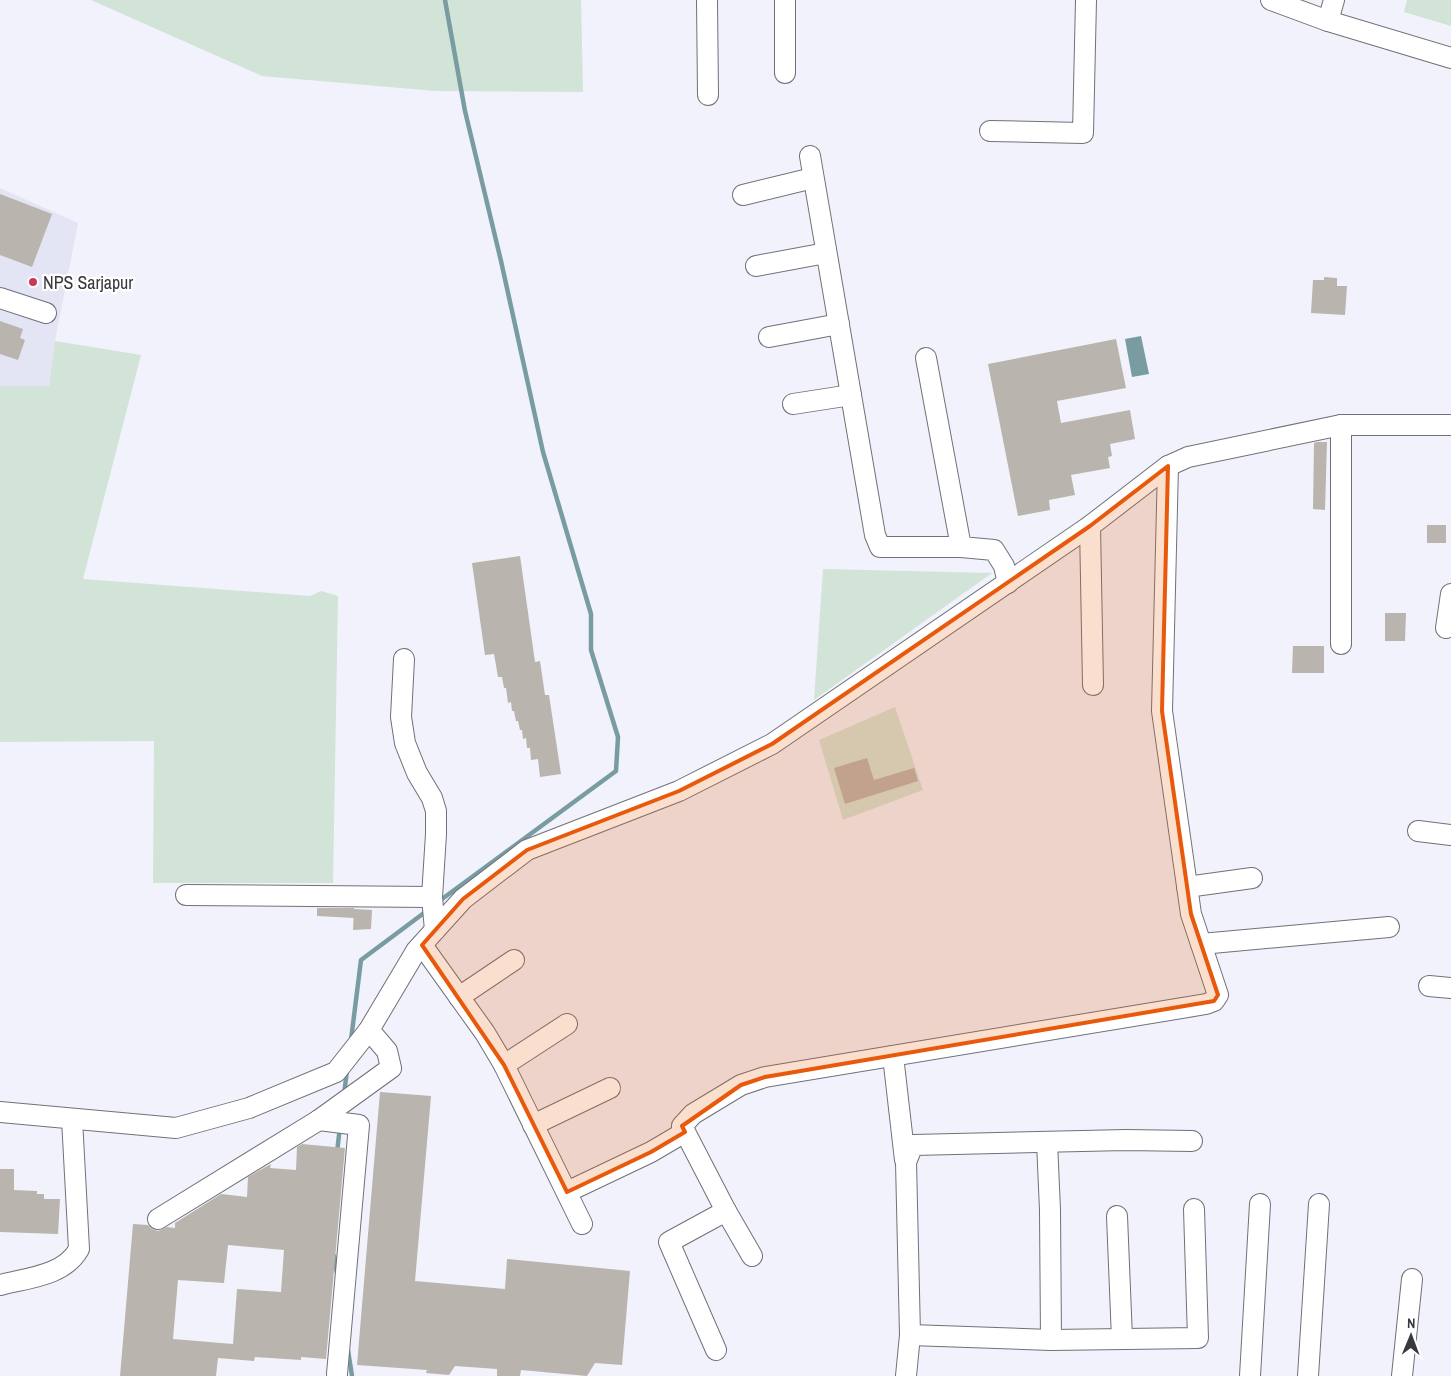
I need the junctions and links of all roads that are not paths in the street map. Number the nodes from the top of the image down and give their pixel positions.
1 (707, 0) edge
2 (785, 0) edge
3 (1086, 0) edge
4 (1271, 0) edge
5 (1334, 0) edge
6 (1328, 21) junction
7 (1451, 58) edge
8 (785, 73) dead end
9 (708, 95) dead end
10 (990, 131) dead end
11 (810, 156) dead end
12 (813, 178) junction
13 (743, 194) dead end
14 (826, 253) junction
15 (756, 266) dead end
16 (0, 298) edge
17 (46, 313) dead end
18 (839, 324) junction
19 (769, 336) dead end
20 (926, 358) dead end
21 (851, 394) junction
22 (793, 404) dead end
23 (1341, 424) junction
24 (1451, 425) edge
25 (1168, 466) junction
26 (1090, 526) junction
27 (960, 547) junction
28 (1008, 582) junction
29 (1451, 594) edge
30 (1446, 628) dead end
31 (1341, 644) dead end
32 (404, 659) dead end
33 (1093, 685) dead end
34 (1418, 831) dead end
35 (1451, 835) edge
36 (1252, 878) dead end
37 (1187, 887) junction
38 (186, 896) dead end
39 (432, 897) junction
40 (1389, 927) dead end
41 (435, 930) junction
42 (422, 944) junction
43 (1201, 944) junction
44 (514, 960) dead end
45 (1429, 986) dead end
46 (1451, 988) edge
47 (459, 997) junction
48 (567, 1024) dead end
49 (369, 1030) junction
50 (893, 1056) junction
51 (504, 1065) junction
52 (610, 1088) dead end
53 (0, 1112) edge
54 (72, 1119) junction
55 (319, 1120) junction
56 (533, 1125) junction
57 (685, 1132) junction
58 (1192, 1141) dead end
59 (1047, 1142) junction
60 (906, 1162) junction
61 (567, 1192) junction
62 (1260, 1204) dead end
63 (1319, 1204) dead end
64 (1194, 1209) dead end
65 (726, 1211) junction
66 (1118, 1216) dead end
67 (158, 1219) dead end
68 (582, 1224) dead end
69 (752, 1256) dead end
70 (1412, 1279) dead end
71 (0, 1285) edge
72 (910, 1335) junction
73 (1122, 1339) junction
74 (1051, 1340) junction
75 (716, 1350) dead end
76 (337, 1374) dead end
77 (906, 1376) edge
78 (1250, 1376) edge
79 (1308, 1376) edge
80 (1402, 1376) edge

1 - 9 street
2 - 8 street
3 - 10 street
4 - 6 street
5 - 6 street
6 - 7 street
11 - 12 street
12 - 13 street
12 - 14 street
14 - 15 street
14 - 18 street
16 - 17 street
18 - 19 street
18 - 21 street
20 - 27 street
21 - 22 street
21 - 27 street
23 - 24 street
23 - 25 street
23 - 31 street
25 - 26 street
25 - 37 street
26 - 28 street
26 - 33 street
27 - 28 street
28 - 41 street
29 - 30 street
32 - 39 street
34 - 35 street
36 - 37 street
37 - 43 street
38 - 39 street
39 - 41 street
40 - 43 street
41 - 42 street
42 - 47 street
42 - 49 street
43 - 50 street
44 - 47 street
45 - 46 street
47 - 51 street
48 - 51 street
49 - 54 street
49 - 55 street
50 - 57 street
50 - 60 street
51 - 56 street
52 - 56 street
53 - 54 street
54 - 71 street
55 - 67 street
55 - 76 street
56 - 61 street
57 - 61 street
57 - 65 street
58 - 59 street
59 - 60 street
59 - 74 street
60 - 72 street
61 - 68 street
62 - 78 street
63 - 79 street
64 - 73 street
65 - 69 street
65 - 75 street
66 - 73 street
70 - 80 street
72 - 74 street
72 - 77 street
73 - 74 street

